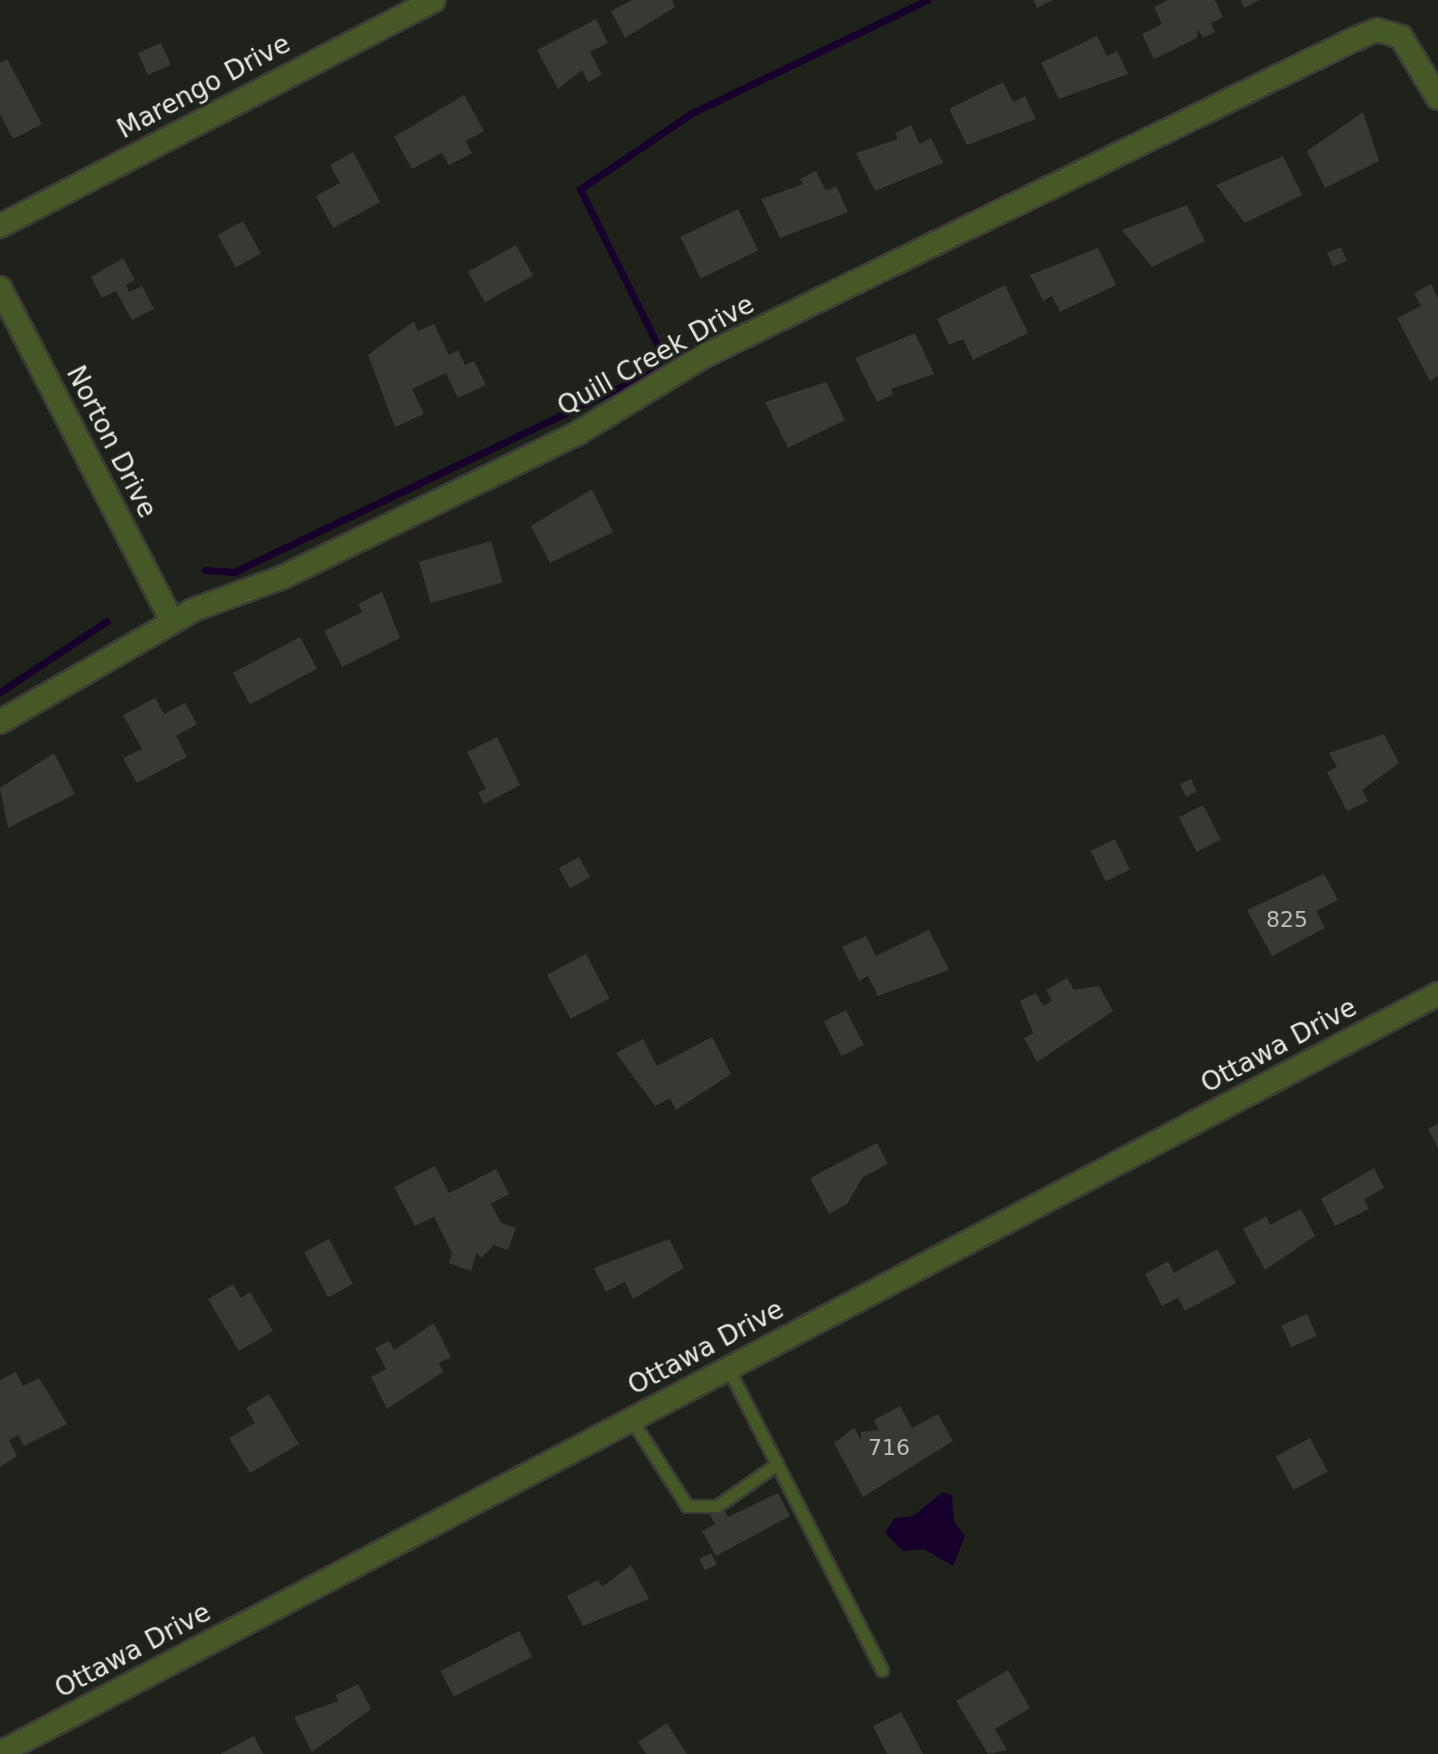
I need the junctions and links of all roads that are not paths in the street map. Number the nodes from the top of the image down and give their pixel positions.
1 (434, 0) edge
2 (1438, 98) edge
3 (0, 226) edge
4 (0, 288) edge
5 (172, 621) junction
6 (0, 722) edge
7 (1438, 994) edge
8 (728, 1368) junction
9 (631, 1419) junction
10 (777, 1464) junction
11 (882, 1670) dead end
12 (0, 1753) edge

1 - 3 street, Marengo Drive
2 - 5 street, Quill Creek Drive
4 - 5 street, Norton Drive
5 - 6 street, Quill Creek Drive
7 - 8 street, Ottawa Drive
8 - 9 street, Ottawa Drive
8 - 10 lane
9 - 10 lane
9 - 12 street, Ottawa Drive
10 - 11 lane

